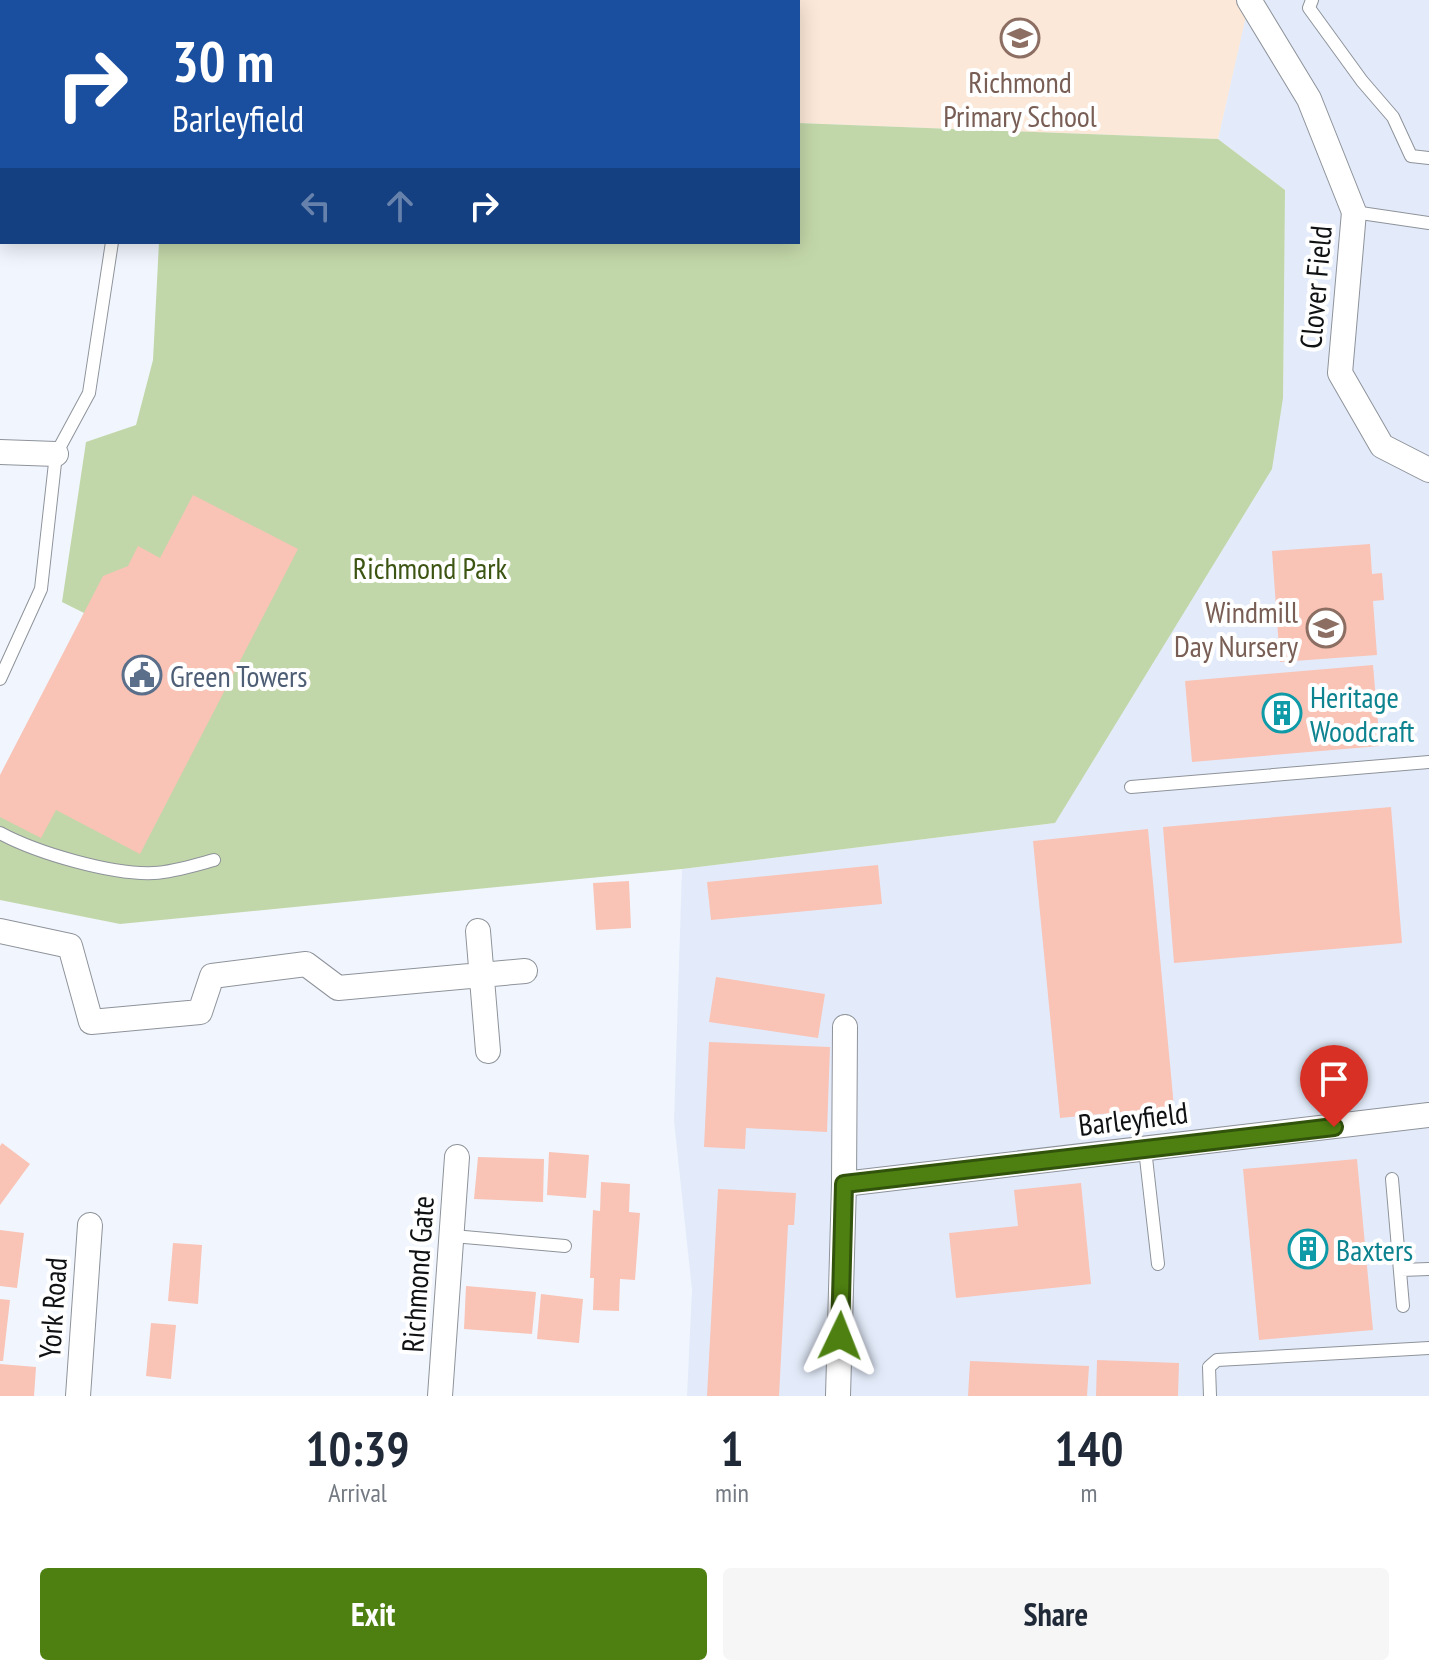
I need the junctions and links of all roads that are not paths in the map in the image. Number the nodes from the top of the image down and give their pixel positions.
1 (1249, 0) edge
2 (1312, 0) edge
3 (1429, 158) edge
4 (1354, 212) junction
5 (1429, 223) edge
6 (112, 244) edge
7 (0, 452) edge
8 (56, 454) junction
9 (1429, 470) edge
10 (0, 679) edge
11 (1429, 762) edge
12 (1131, 787) dead end
13 (0, 833) edge
14 (214, 860) dead end
15 (0, 931) edge
16 (478, 931) dead end
17 (525, 971) dead end
18 (481, 976) junction
19 (845, 1027) dead end
20 (488, 1051) dead end
21 (1429, 1115) edge
22 (1145, 1149) junction
23 (457, 1157) dead end
24 (1392, 1179) dead end
25 (844, 1184) junction
26 (90, 1225) dead end
27 (453, 1236) junction
28 (565, 1246) dead end
29 (1158, 1264) dead end
30 (1429, 1269) edge
31 (1401, 1270) junction
32 (1403, 1306) dead end
33 (1429, 1348) edge
34 (78, 1396) edge
35 (440, 1396) edge
36 (838, 1396) edge
37 (1210, 1396) edge

1 - 4 street, Clover Field
2 - 3 lane
4 - 5 lane
4 - 9 street, Clover Field
6 - 8 lane
7 - 8 street
8 - 10 lane
11 - 12 lane
13 - 14 lane
15 - 18 street
16 - 18 street
17 - 18 street
18 - 20 street
19 - 25 street
21 - 22 street, Barleyfield
22 - 25 street, Barleyfield
22 - 29 lane
23 - 27 street, Richmond Gate
24 - 31 lane
25 - 36 street
26 - 34 street, York Road
27 - 28 lane
27 - 35 street, Richmond Gate
30 - 31 lane
31 - 32 lane
33 - 37 lane

